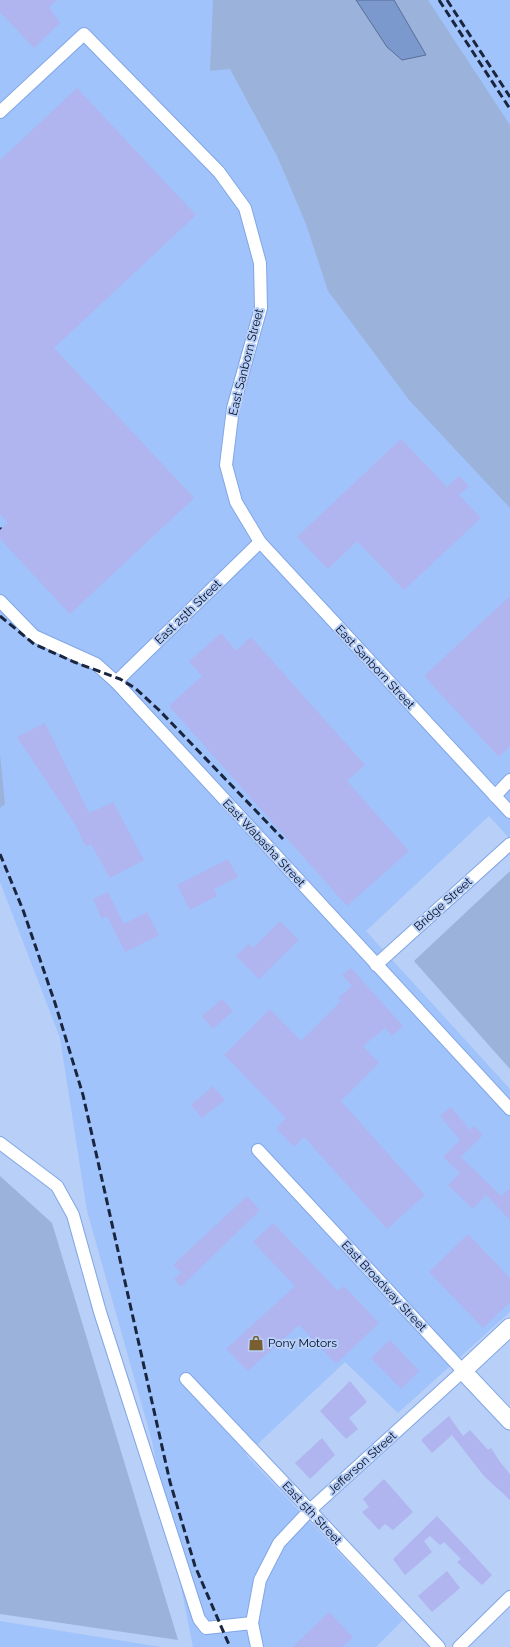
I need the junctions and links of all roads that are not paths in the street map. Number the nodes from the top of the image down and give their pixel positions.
1 (0, 112) edge
2 (260, 542) junction
3 (0, 601) edge
4 (116, 682) junction
5 (510, 780) edge
6 (495, 796) junction
7 (510, 812) edge
8 (510, 844) edge
9 (376, 965) junction
10 (510, 1109) edge
11 (0, 1143) edge
12 (258, 1150) dead end
13 (510, 1327) edge
14 (463, 1371) junction
15 (186, 1379) dead end
16 (510, 1421) edge
17 (310, 1510) junction
18 (510, 1597) edge
19 (252, 1623) junction
20 (257, 1647) edge
21 (439, 1647) edge
22 (459, 1647) edge

1 - 2 street, East Sanborn Street
2 - 4 street, East 25th Street
2 - 6 street, East Sanborn Street
3 - 4 street, East Wabasha Street
4 - 9 street, East Wabasha Street
5 - 6 street
6 - 7 street, East Sanborn Street
8 - 9 street, Bridge Street
9 - 10 street, East Wabasha Street
11 - 19 street
12 - 14 street, East Broadway Street
13 - 14 street, Jefferson Street
14 - 16 street, East Broadway Street
14 - 17 street, Jefferson Street
15 - 17 street, East 5th Street
17 - 19 street, Jefferson Street
17 - 21 street, East 5th Street
18 - 22 street
19 - 20 street

